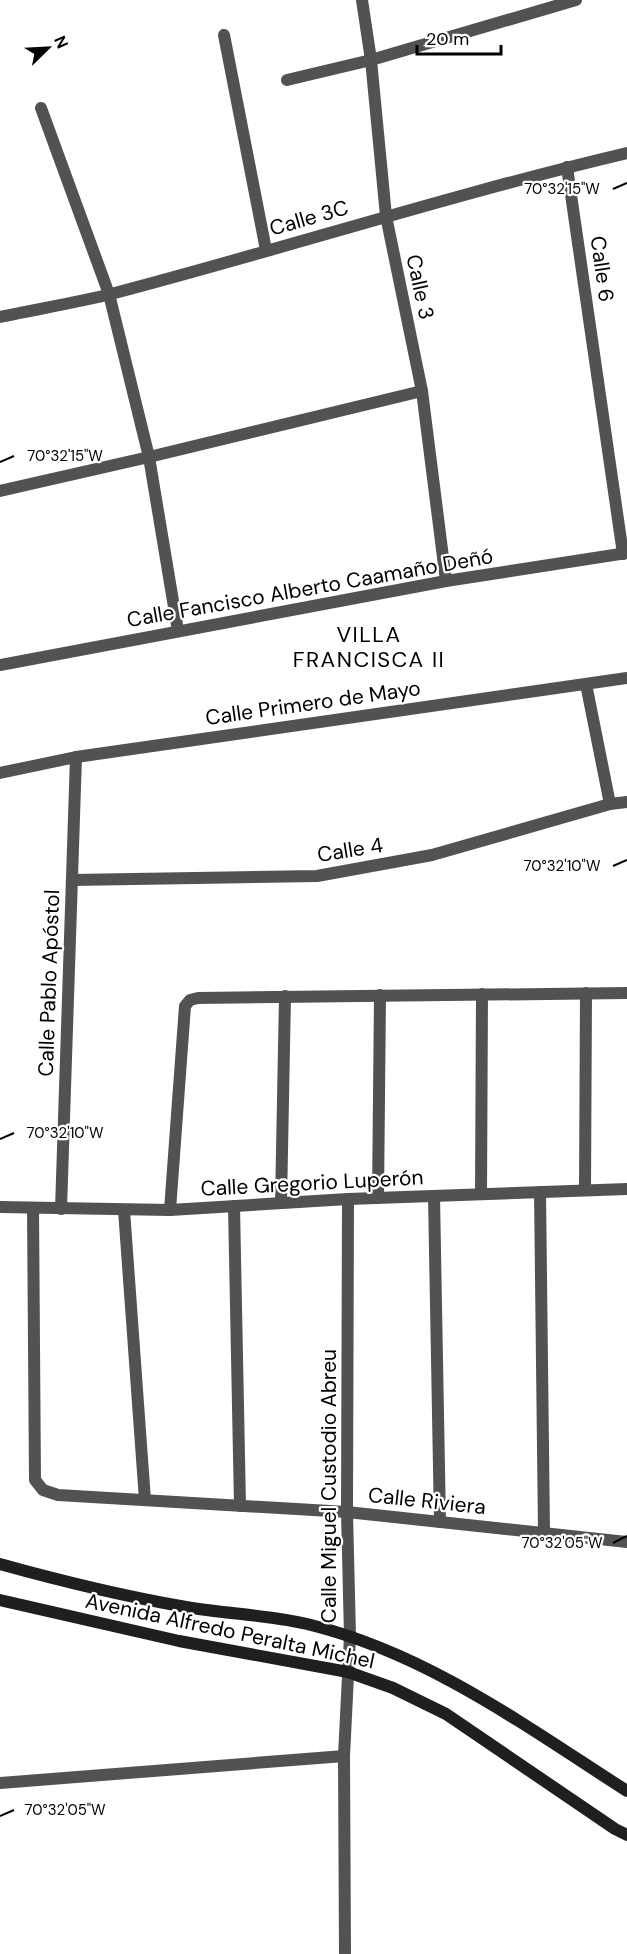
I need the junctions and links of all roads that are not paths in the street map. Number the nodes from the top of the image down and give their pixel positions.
1 (362, 0) edge
2 (576, 0) edge
3 (224, 35) dead end
4 (371, 60) junction
5 (287, 80) dead end
6 (40, 108) dead end
7 (627, 153) edge
8 (567, 167) junction
9 (386, 216) junction
10 (266, 250) junction
11 (109, 294) junction
12 (0, 317) edge
13 (422, 390) junction
14 (149, 458) junction
15 (0, 491) edge
16 (625, 553) edge
17 (446, 581) junction
18 (178, 631) junction
19 (0, 665) edge
20 (627, 678) edge
21 (586, 684) junction
22 (76, 757) junction
23 (0, 773) edge
24 (627, 802) edge
25 (610, 804) junction
26 (72, 880) junction
27 (586, 993) junction
28 (627, 993) edge
29 (482, 994) junction
30 (380, 995) junction
31 (285, 996) junction
32 (627, 1189) edge
33 (585, 1190) junction
34 (540, 1192) junction
35 (481, 1194) junction
36 (434, 1196) junction
37 (348, 1198) junction
38 (378, 1198) junction
39 (281, 1203) junction
40 (234, 1206) junction
41 (0, 1207) edge
42 (33, 1208) junction
43 (61, 1209) junction
44 (124, 1210) junction
45 (170, 1210) junction
46 (145, 1500) junction
47 (240, 1506) junction
48 (348, 1512) junction
49 (440, 1522) junction
50 (544, 1533) junction
51 (627, 1542) edge
52 (0, 1564) edge
53 (0, 1600) edge
54 (350, 1636) junction
55 (348, 1672) junction
56 (344, 1756) junction
57 (0, 1783) edge
58 (627, 1791) edge
59 (627, 1835) edge
60 (345, 1954) edge

1 - 4 street, Calle 3
2 - 4 street
3 - 10 street
4 - 5 street
4 - 9 street, Calle 3
6 - 11 street
7 - 8 street, Calle 3C
8 - 9 street, Calle 3C
8 - 16 street, Calle 6
9 - 10 street, Calle 3C
9 - 13 street, Calle 3
10 - 11 street, Calle 3C
11 - 12 street, Calle 3C
11 - 14 street
13 - 14 street
13 - 17 street, Calle 3
14 - 15 street
14 - 18 street
16 - 17 street, Calle Fancisco Alberto Caamaño Deñó
17 - 18 street, Calle Fancisco Alberto Caamaño Deñó
18 - 19 street, Calle Fancisco Alberto Caamaño Deñó
20 - 21 street, Calle Primero de Mayo
21 - 22 street, Calle Primero de Mayo
21 - 25 street
22 - 23 street, Calle Primero de Mayo
22 - 26 street, Calle Pablo Apóstol
24 - 25 street, Calle 4
25 - 26 street, Calle 4
26 - 43 street, Calle Pablo Apóstol
27 - 28 street
27 - 29 street
27 - 33 street
29 - 30 street
29 - 35 street
30 - 31 street
30 - 38 street
31 - 39 street
31 - 45 street
32 - 33 street, Calle Gregorio Luperón
33 - 34 street, Calle Gregorio Luperón
34 - 35 street, Calle Gregorio Luperón
34 - 50 street
35 - 36 street, Calle Gregorio Luperón
36 - 38 street, Calle Gregorio Luperón
36 - 49 street
37 - 38 street, Calle Gregorio Luperón
37 - 39 street, Calle Gregorio Luperón
37 - 48 street, Calle Miguel Custodio Abreu
39 - 40 street, Calle Gregorio Luperón
40 - 45 street, Calle Gregorio Luperón
40 - 47 street
41 - 42 street, Calle Gregorio Luperón
42 - 43 street, Calle Gregorio Luperón
42 - 46 street, Calle Riviera
43 - 44 street, Calle Gregorio Luperón
44 - 45 street, Calle Gregorio Luperón
44 - 46 street
46 - 47 street, Calle Riviera
47 - 48 street, Calle Riviera
48 - 49 street, Calle Riviera
48 - 54 street, Calle Miguel Custodio Abreu
49 - 50 street, Calle Riviera
50 - 51 street, Calle Riviera
52 - 54 main road, Avenida Alfredo Peralta Michel
53 - 55 main road, Avenida Alfredo Peralta Michel
54 - 55 street, Calle Miguel Custodio Abreu
54 - 58 main road, Avenida Alfredo Peralta Michel
55 - 56 street, Calle Miguel Custodio Abreu
55 - 59 main road, Avenida Alfredo Peralta Michel
56 - 57 street
56 - 60 street, Calle Miguel Custodio Abreu

